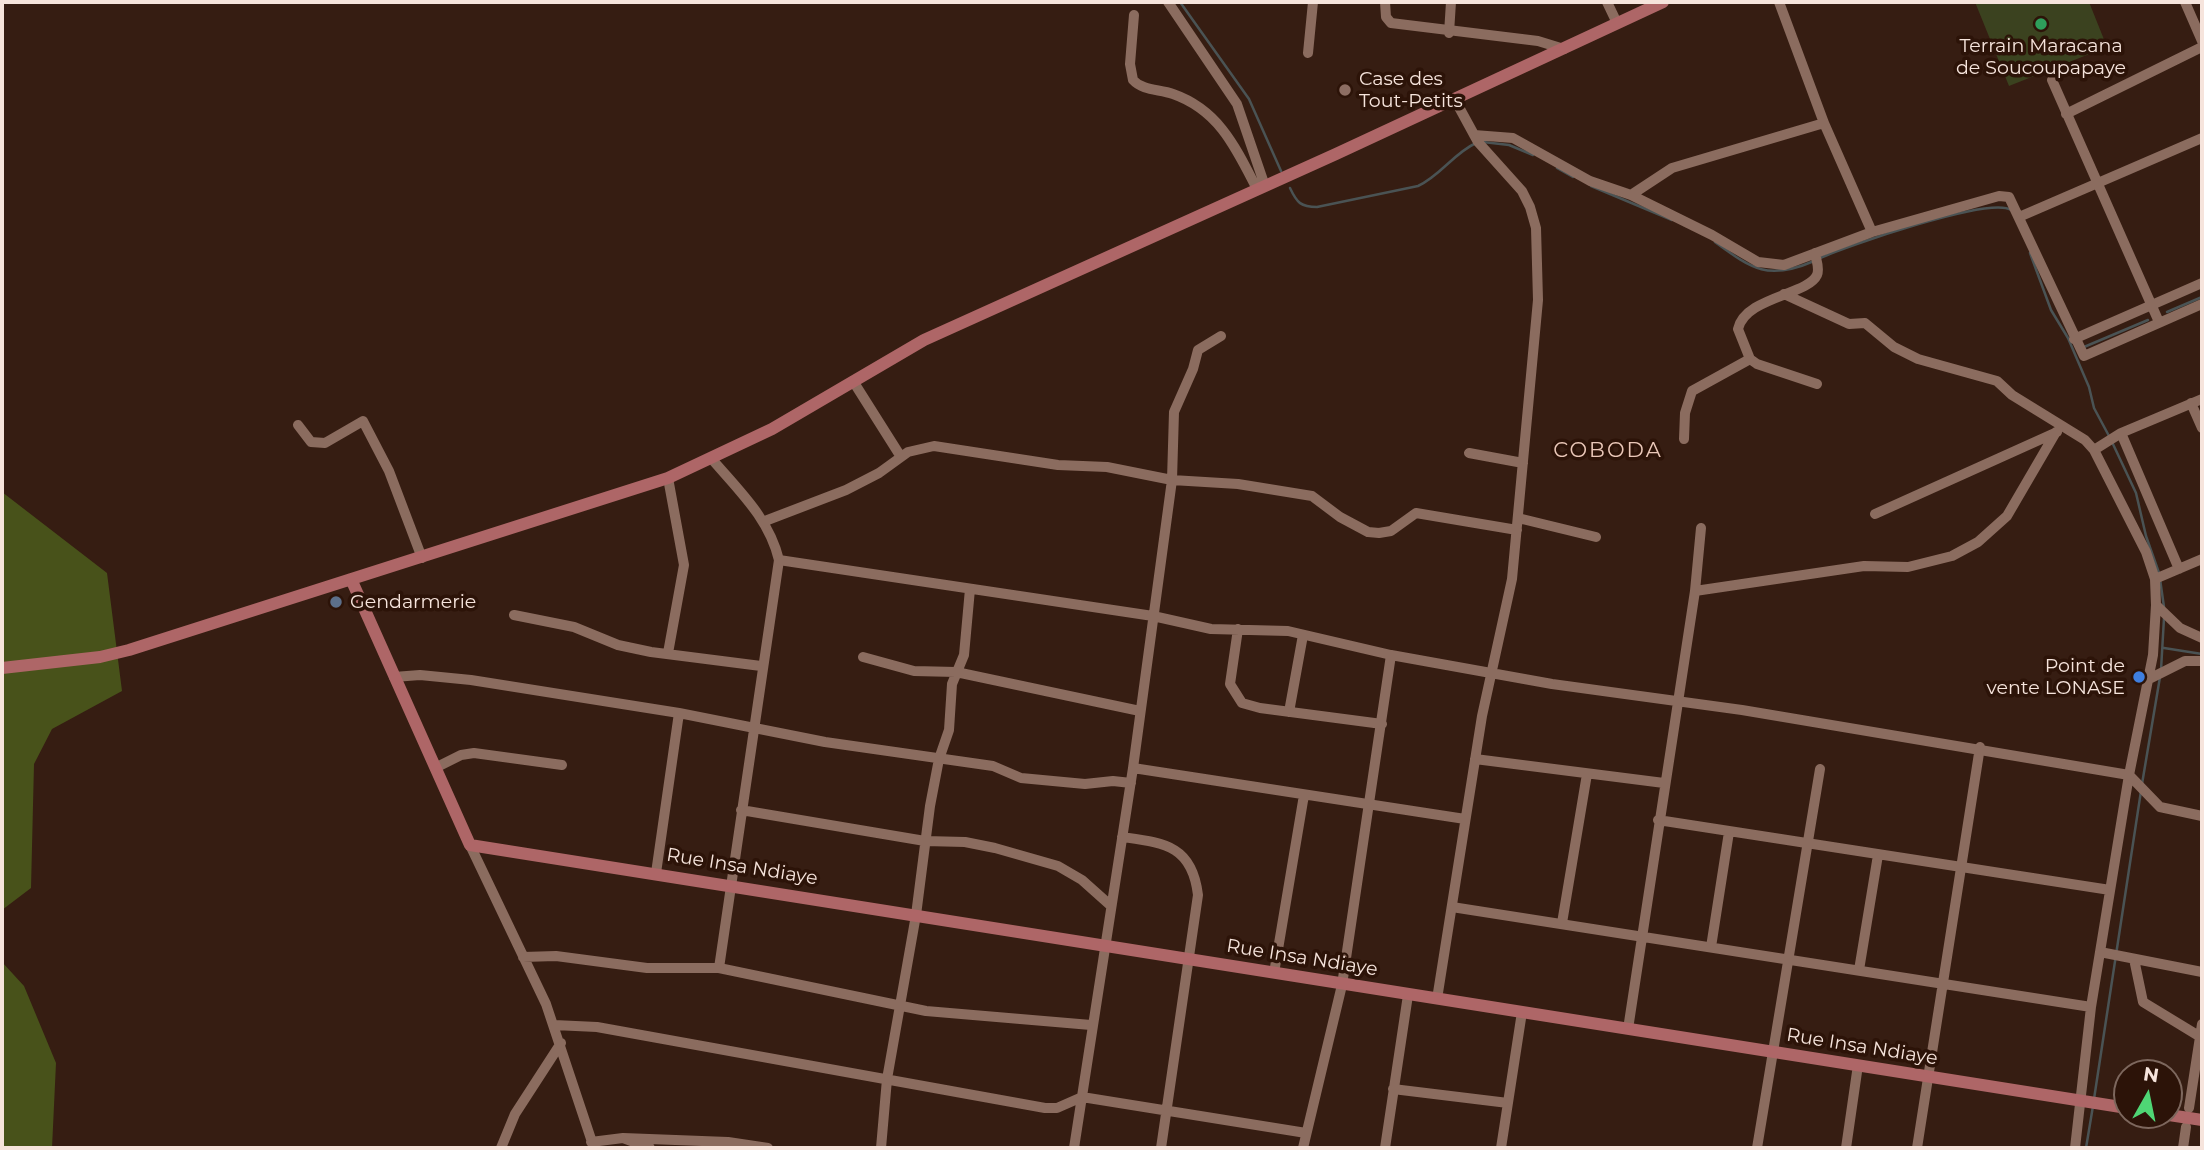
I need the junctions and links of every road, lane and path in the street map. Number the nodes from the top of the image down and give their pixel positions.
1 (1168, 2) edge
2 (1313, 2) edge
3 (1385, 2) edge
4 (1451, 2) edge
5 (1607, 2) edge
6 (1663, 2) edge
7 (1779, 2) edge
8 (2185, 2) edge
9 (1134, 15) dead end
10 (1617, 23) junction
11 (1449, 33) junction
12 (2202, 41) edge
13 (2202, 47) edge
14 (1564, 48) junction
15 (1308, 53) dead end
16 (2052, 80) dead end
17 (1454, 98) junction
18 (2066, 114) junction
19 (1824, 123) junction
20 (1474, 135) junction
21 (2202, 138) edge
22 (2097, 184) junction
23 (1261, 187) junction
24 (1631, 195) junction
25 (2019, 217) junction
26 (1872, 232) junction
27 (1815, 253) junction
28 (2202, 283) edge
29 (1784, 294) junction
30 (2202, 304) edge
31 (2151, 305) junction
32 (2159, 322) junction
33 (1221, 336) dead end
34 (2074, 339) junction
35 (1750, 359) junction
36 (853, 382) junction
37 (1817, 384) dead end
38 (2202, 399) edge
39 (2191, 403) junction
40 (298, 425) dead end
41 (2066, 426) junction
42 (2202, 429) edge
43 (2056, 432) junction
44 (2121, 433) junction
45 (1684, 439) dead end
46 (2094, 450) junction
47 (1469, 453) dead end
48 (901, 457) junction
49 (711, 458) junction
50 (1523, 463) junction
51 (668, 478) junction
52 (1172, 480) junction
53 (1875, 514) dead end
54 (1518, 518) junction
55 (765, 521) junction
56 (1701, 528) dead end
57 (1517, 530) junction
58 (1596, 537) dead end
59 (422, 558) junction
60 (2202, 559) edge
61 (779, 560) junction
62 (2179, 569) junction
63 (351, 579) junction
64 (2154, 579) junction
65 (970, 589) junction
66 (1695, 591) junction
67 (2157, 604) junction
68 (514, 615) dead end
69 (1153, 616) junction
70 (1238, 628) junction
71 (1303, 635) junction
72 (2202, 638) edge
73 (668, 653) junction
74 (1391, 655) junction
75 (863, 657) dead end
76 (2202, 662) edge
77 (761, 666) junction
78 (2, 668) edge
79 (956, 671) junction
80 (1490, 673) junction
81 (394, 677) junction
82 (2149, 679) junction
83 (1679, 704) junction
84 (1140, 710) junction
85 (1289, 712) junction
86 (679, 713) junction
87 (1381, 724) junction
88 (752, 727) junction
89 (1980, 747) junction
90 (939, 759) junction
91 (1475, 759) junction
92 (562, 765) dead end
93 (435, 768) junction
94 (1133, 768) junction
95 (1820, 769) dead end
96 (1587, 774) junction
97 (2129, 775) junction
98 (1131, 783) junction
99 (1664, 783) junction
100 (1304, 795) junction
101 (1370, 804) junction
102 (741, 810) junction
103 (2202, 816) edge
104 (1465, 819) junction
105 (1658, 820) junction
106 (1728, 832) junction
107 (1122, 837) junction
108 (925, 841) junction
109 (1808, 844) junction
110 (470, 845) junction
111 (1878, 855) junction
112 (1961, 869) junction
113 (656, 873) junction
114 (730, 884) junction
115 (2110, 890) junction
116 (1110, 905) junction
117 (1452, 907) junction
118 (916, 915) junction
119 (1562, 923) junction
120 (1642, 936) junction
121 (1104, 945) junction
122 (1711, 947) junction
123 (2100, 952) junction
124 (523, 957) junction
125 (1789, 959) junction
126 (2134, 959) junction
127 (1191, 960) junction
128 (719, 968) junction
129 (1859, 970) junction
130 (2202, 972) edge
131 (1274, 973) junction
132 (1942, 983) junction
133 (1342, 985) junction
134 (1408, 995) junction
135 (1437, 999) junction
136 (901, 1006) junction
137 (2091, 1007) junction
138 (1522, 1012) junction
139 (2202, 1024) edge
140 (554, 1025) junction
141 (1091, 1025) junction
142 (1629, 1029) junction
143 (2201, 1038) edge
144 (561, 1043) junction
145 (1773, 1052) junction
146 (1858, 1065) junction
147 (1927, 1077) junction
148 (887, 1079) junction
149 (1393, 1088) junction
150 (1082, 1097) junction
151 (2082, 1101) junction
152 (1508, 1103) junction
153 (2113, 1106) edge
154 (2189, 1108) dead end
155 (1167, 1109) junction
156 (2183, 1117) edge
157 (2202, 1120) edge
158 (2186, 1127) dead end
159 (1306, 1133) junction
160 (623, 1138) junction
161 (593, 1145) edge
162 (501, 1148) edge
163 (650, 1148) edge
164 (768, 1148) edge
165 (881, 1148) edge
166 (1074, 1148) edge
167 (1161, 1148) edge
168 (1303, 1148) edge
169 (1385, 1148) edge
170 (1502, 1148) edge
171 (1758, 1148) edge
172 (1846, 1148) edge
173 (1917, 1148) edge
174 (2075, 1148) edge
175 (2183, 1148) edge

1 - 23 street
2 - 15 street
3 - 11 street
4 - 11 street
5 - 10 street
6 - 10 main road
7 - 19 street
8 - 12 street
9 - 23 street
10 - 14 main road
11 - 14 street
13 - 18 street
14 - 17 main road
16 - 18 street
17 - 20 street
17 - 23 main road
18 - 22 street
19 - 24 street
19 - 26 street
20 - 24 street
20 - 50 street
21 - 22 street
22 - 25 street
22 - 31 street
23 - 36 main road
24 - 27 street
25 - 26 street
25 - 34 street
26 - 27 street
27 - 29 street
28 - 31 street
29 - 35 street
29 - 41 street
30 - 32 street
31 - 32 street
31 - 34 street
32 - 34 street
33 - 52 street
35 - 37 street
35 - 45 street
36 - 48 street
36 - 49 main road
38 - 39 street
39 - 42 street
39 - 44 street
40 - 59 street
41 - 43 street
41 - 46 street
43 - 53 street
43 - 66 street
44 - 46 street
44 - 62 street
46 - 64 street
47 - 50 street
48 - 52 street
48 - 55 street
49 - 51 main road
49 - 55 street
50 - 54 street
51 - 59 main road
51 - 73 street
52 - 57 street
52 - 69 street
54 - 57 street
54 - 58 street
55 - 61 street
56 - 66 street
57 - 80 street
59 - 63 main road
60 - 62 street
61 - 65 street
61 - 77 street
62 - 64 street
63 - 78 main road
63 - 81 main road
64 - 67 street
65 - 69 street
65 - 79 street
66 - 83 street
67 - 72 street
67 - 82 street
68 - 73 street
69 - 70 street
69 - 84 street
70 - 71 street
70 - 85 street
71 - 74 street
71 - 85 street
73 - 77 street
74 - 80 street
74 - 87 street
75 - 79 street
76 - 82 street
77 - 88 street
79 - 84 street
79 - 90 street
80 - 83 street
80 - 91 street
81 - 86 street
81 - 93 main road
82 - 97 street
83 - 89 street
83 - 99 street
84 - 94 street
85 - 87 street
86 - 88 street
86 - 113 street
87 - 101 street
88 - 90 street
88 - 102 street
89 - 97 street
89 - 112 street
90 - 98 street
90 - 108 street
91 - 96 street
91 - 104 street
92 - 93 street
93 - 110 main road
94 - 98 street
94 - 100 street
95 - 109 street
96 - 99 street
96 - 119 street
97 - 103 street
97 - 115 street
98 - 107 street
99 - 105 street
100 - 101 street
100 - 131 street
101 - 104 street
101 - 133 street
102 - 108 street
102 - 114 street
104 - 117 street
105 - 106 street
105 - 120 street
106 - 109 street
106 - 122 street
107 - 116 street
107 - 127 street
108 - 116 street
108 - 118 street
109 - 111 street
109 - 125 street
110 - 113 main road, Rue Insa Ndiaye
110 - 124 street
111 - 112 street
111 - 129 street
112 - 115 street
112 - 132 street
113 - 114 main road, Rue Insa Ndiaye
114 - 118 main road, Rue Insa Ndiaye
114 - 128 street
115 - 123 street
116 - 121 street
117 - 119 street
117 - 135 street
118 - 121 main road, Rue Insa Ndiaye
118 - 136 street
119 - 120 street
120 - 122 street
120 - 142 street
121 - 127 main road, Rue Insa Ndiaye
121 - 141 street
122 - 125 street
123 - 126 street
123 - 137 street
124 - 128 street
124 - 140 street
125 - 129 street
125 - 145 street
126 - 130 street
126 - 143 street
127 - 131 main road, Rue Insa Ndiaye
127 - 155 street
128 - 136 street
129 - 132 street
131 - 133 main road, Rue Insa Ndiaye
132 - 137 street
132 - 147 street
133 - 134 main road, Rue Insa Ndiaye
133 - 159 street
134 - 135 main road, Rue Insa Ndiaye
134 - 149 street
135 - 138 main road, Rue Insa Ndiaye
136 - 141 street
136 - 148 street
137 - 151 street
138 - 142 main road, Rue Insa Ndiaye
138 - 152 street
139 - 143 street
140 - 144 street
140 - 148 street
141 - 150 street
142 - 145 main road, Rue Insa Ndiaye
143 - 154 street
144 - 161 street
144 - 162 street
145 - 146 main road, Rue Insa Ndiaye
145 - 171 street
146 - 147 main road, Rue Insa Ndiaye
146 - 172 street
147 - 151 main road, Rue Insa Ndiaye
147 - 173 street
148 - 150 street
148 - 165 street
149 - 152 street
149 - 169 street
150 - 155 street
150 - 166 street
151 - 153 main road, Rue Insa Ndiaye
151 - 174 street
152 - 170 street
155 - 159 street
155 - 167 street
156 - 157 main road
158 - 175 street
159 - 168 street
160 - 161 street
160 - 163 street
160 - 164 street

